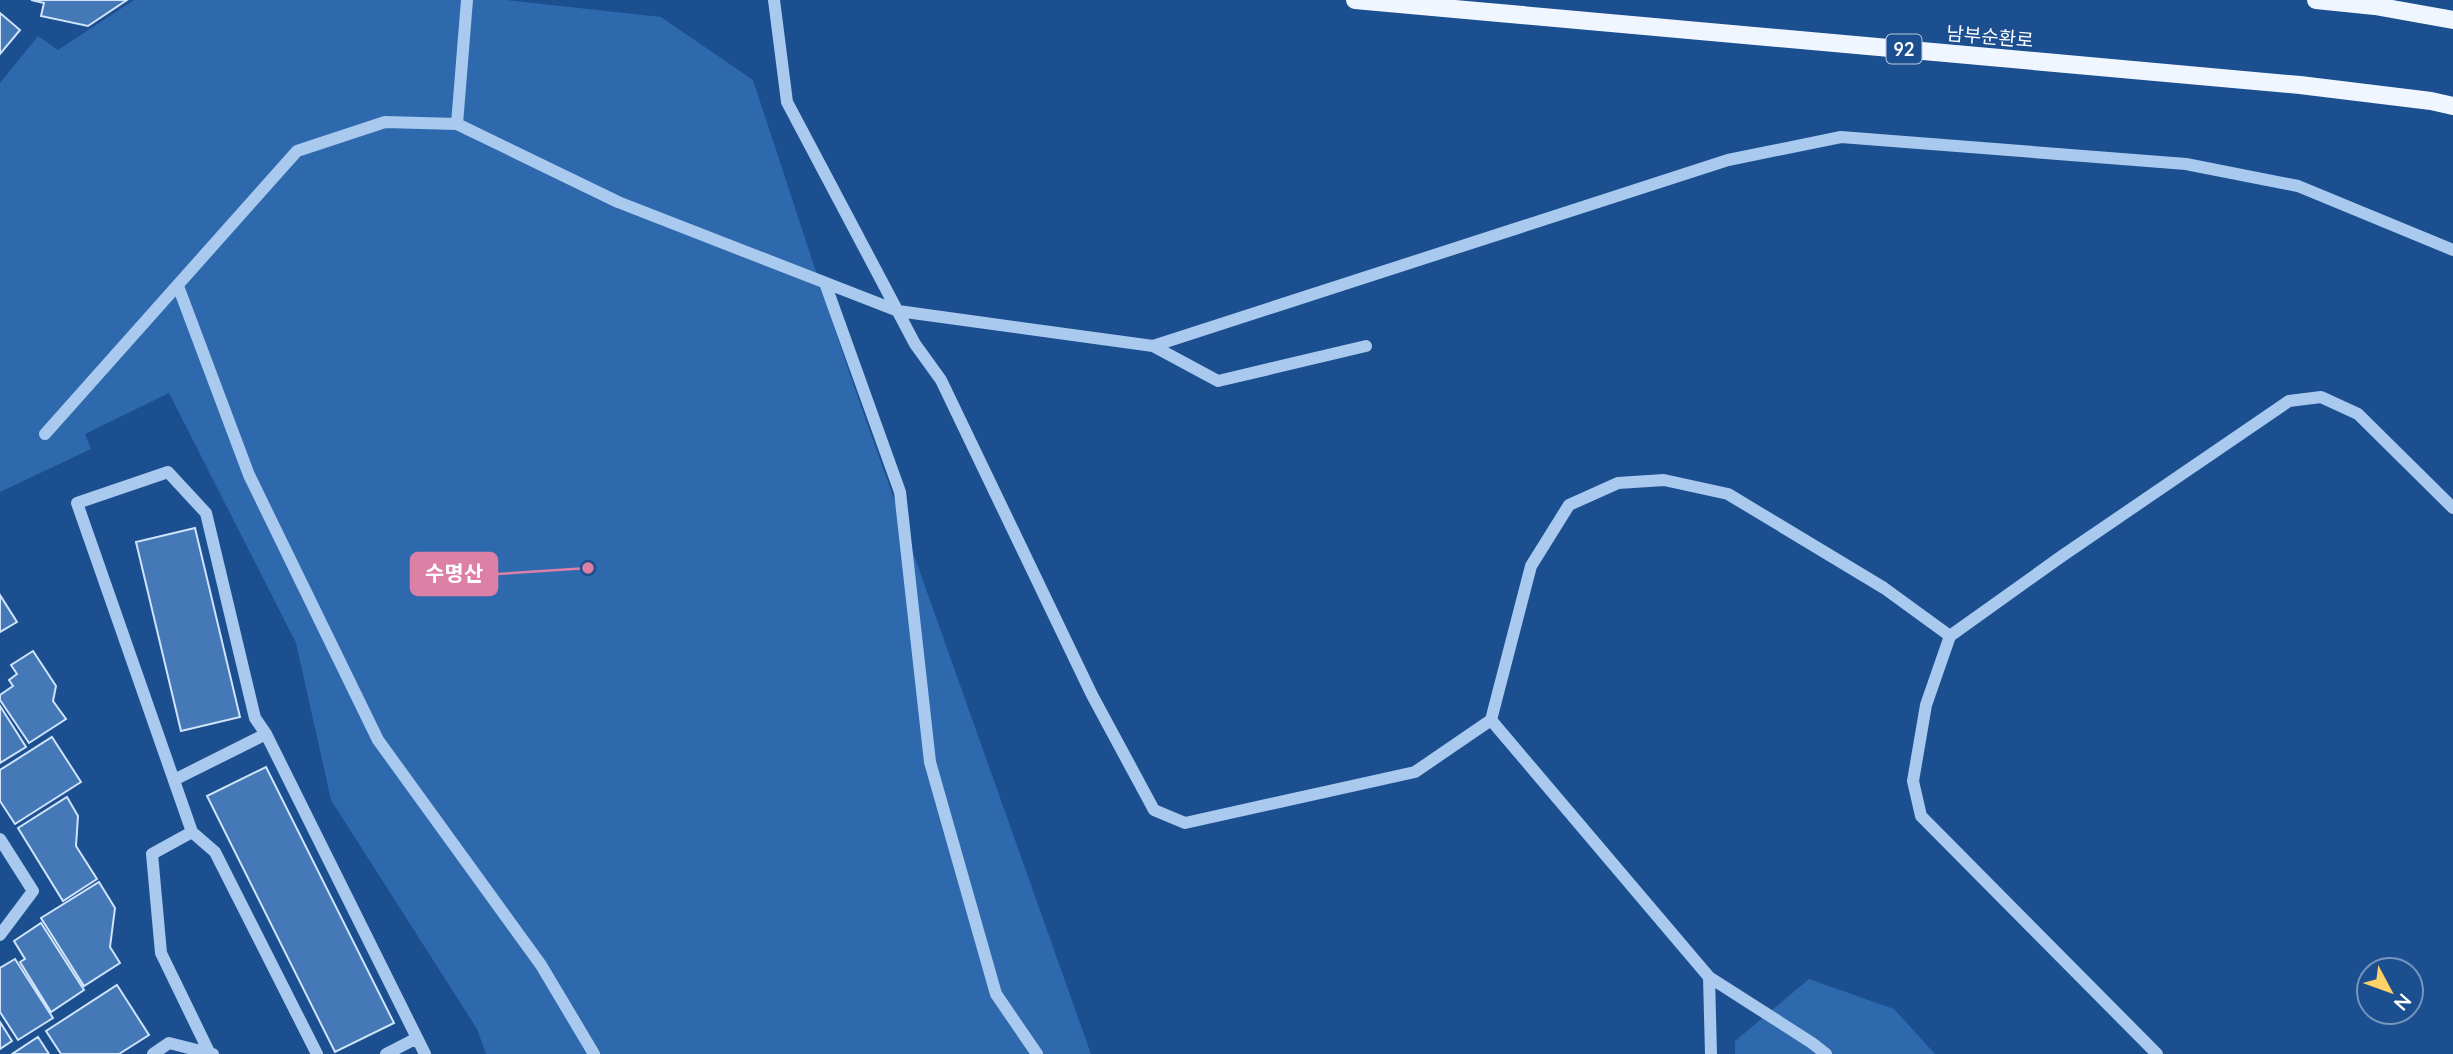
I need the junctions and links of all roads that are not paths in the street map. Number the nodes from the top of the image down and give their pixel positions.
1 (467, 0) edge
2 (774, 0) edge
3 (1355, 0) edge
4 (2316, 0) edge
5 (2453, 20) edge
6 (2453, 106) edge
7 (457, 124) junction
8 (2453, 250) edge
9 (825, 283) junction
10 (178, 286) junction
11 (898, 311) junction
12 (1153, 346) junction
13 (1366, 346) dead end
14 (45, 434) dead end
15 (2453, 508) edge
16 (1950, 636) junction
17 (1491, 720) junction
18 (266, 734) junction
19 (174, 780) junction
20 (192, 832) junction
21 (0, 839) edge
22 (0, 935) edge
23 (1709, 977) junction
24 (417, 1038) junction
25 (153, 1054) edge
26 (211, 1054) edge
27 (317, 1054) edge
28 (386, 1054) edge
29 (425, 1054) edge
30 (594, 1054) edge
31 (1037, 1054) edge
32 (1711, 1054) edge
33 (1826, 1054) edge
34 (2157, 1054) edge

1 - 7 street
2 - 11 street
3 - 6 main road, 남부순환로 / 92
4 - 5 main road
7 - 9 street
7 - 10 street
8 - 12 street
9 - 11 street
9 - 31 street
10 - 14 street
10 - 30 street
11 - 12 street
11 - 17 street
12 - 13 street
15 - 16 street
16 - 17 street
16 - 34 street
17 - 23 street
18 - 19 street
18 - 19 street
18 - 24 street
19 - 20 street
20 - 26 street
20 - 27 street
21 - 22 street
23 - 32 street
23 - 33 street
24 - 28 street
24 - 29 street
25 - 26 street

